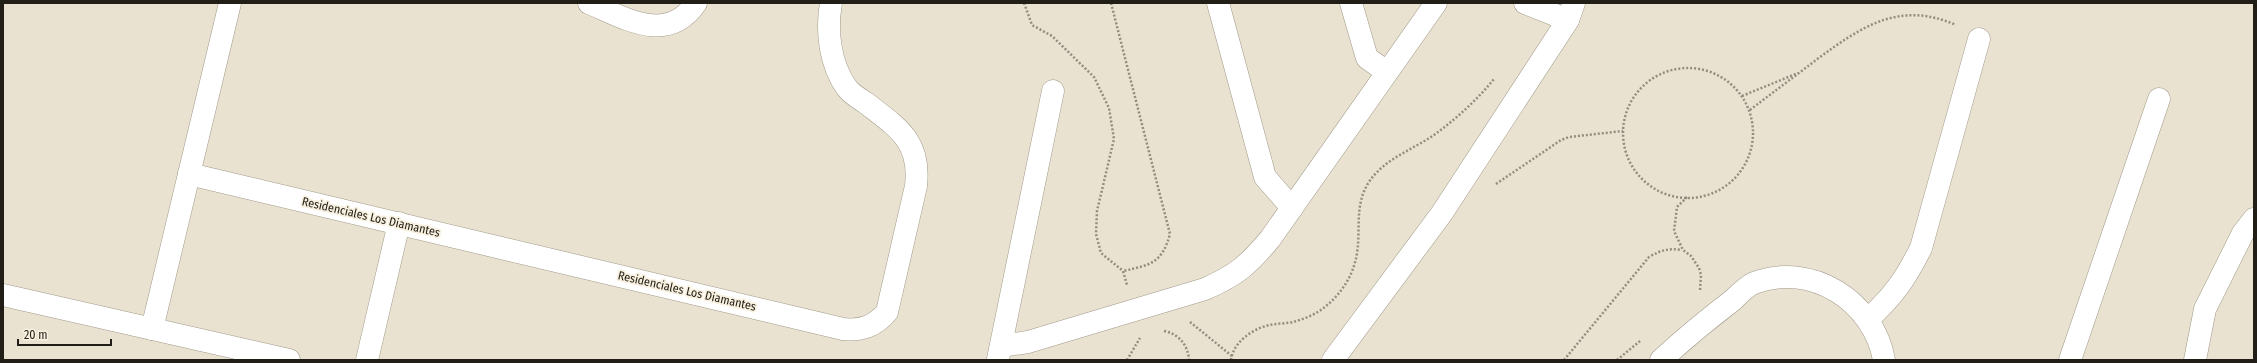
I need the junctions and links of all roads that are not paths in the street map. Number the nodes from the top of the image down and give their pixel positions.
1 (230, 3) edge
2 (589, 3) edge
3 (696, 3) edge
4 (831, 3) edge
5 (1218, 3) edge
6 (1352, 3) edge
7 (1436, 3) edge
8 (1526, 3) edge
9 (1571, 12) edge
10 (1979, 38) road end
11 (1387, 72) junction
12 (1052, 91) dead end
13 (2158, 99) dead end
14 (189, 174) junction
15 (1292, 208) junction
16 (2254, 219) edge
17 (399, 223) junction
18 (3, 295) edge
19 (1868, 319) junction
20 (152, 329) junction
21 (1000, 353) edge
22 (289, 360) edge
23 (366, 360) edge
24 (1333, 360) edge
25 (1661, 360) edge
26 (1884, 360) edge
27 (2070, 360) edge
28 (2195, 360) edge

1 - 14 street
2 - 3 street
4 - 17 street, Residenciales Los Diamantes
5 - 15 street
6 - 11 street
7 - 11 street
8 - 9 street
9 - 24 street
10 - 19 street
11 - 15 street
12 - 21 street
13 - 27 street
14 - 17 street, Residenciales Los Diamantes
14 - 20 street
15 - 21 street
16 - 28 street
17 - 23 street
18 - 20 street
19 - 25 street
19 - 26 street
20 - 22 street

